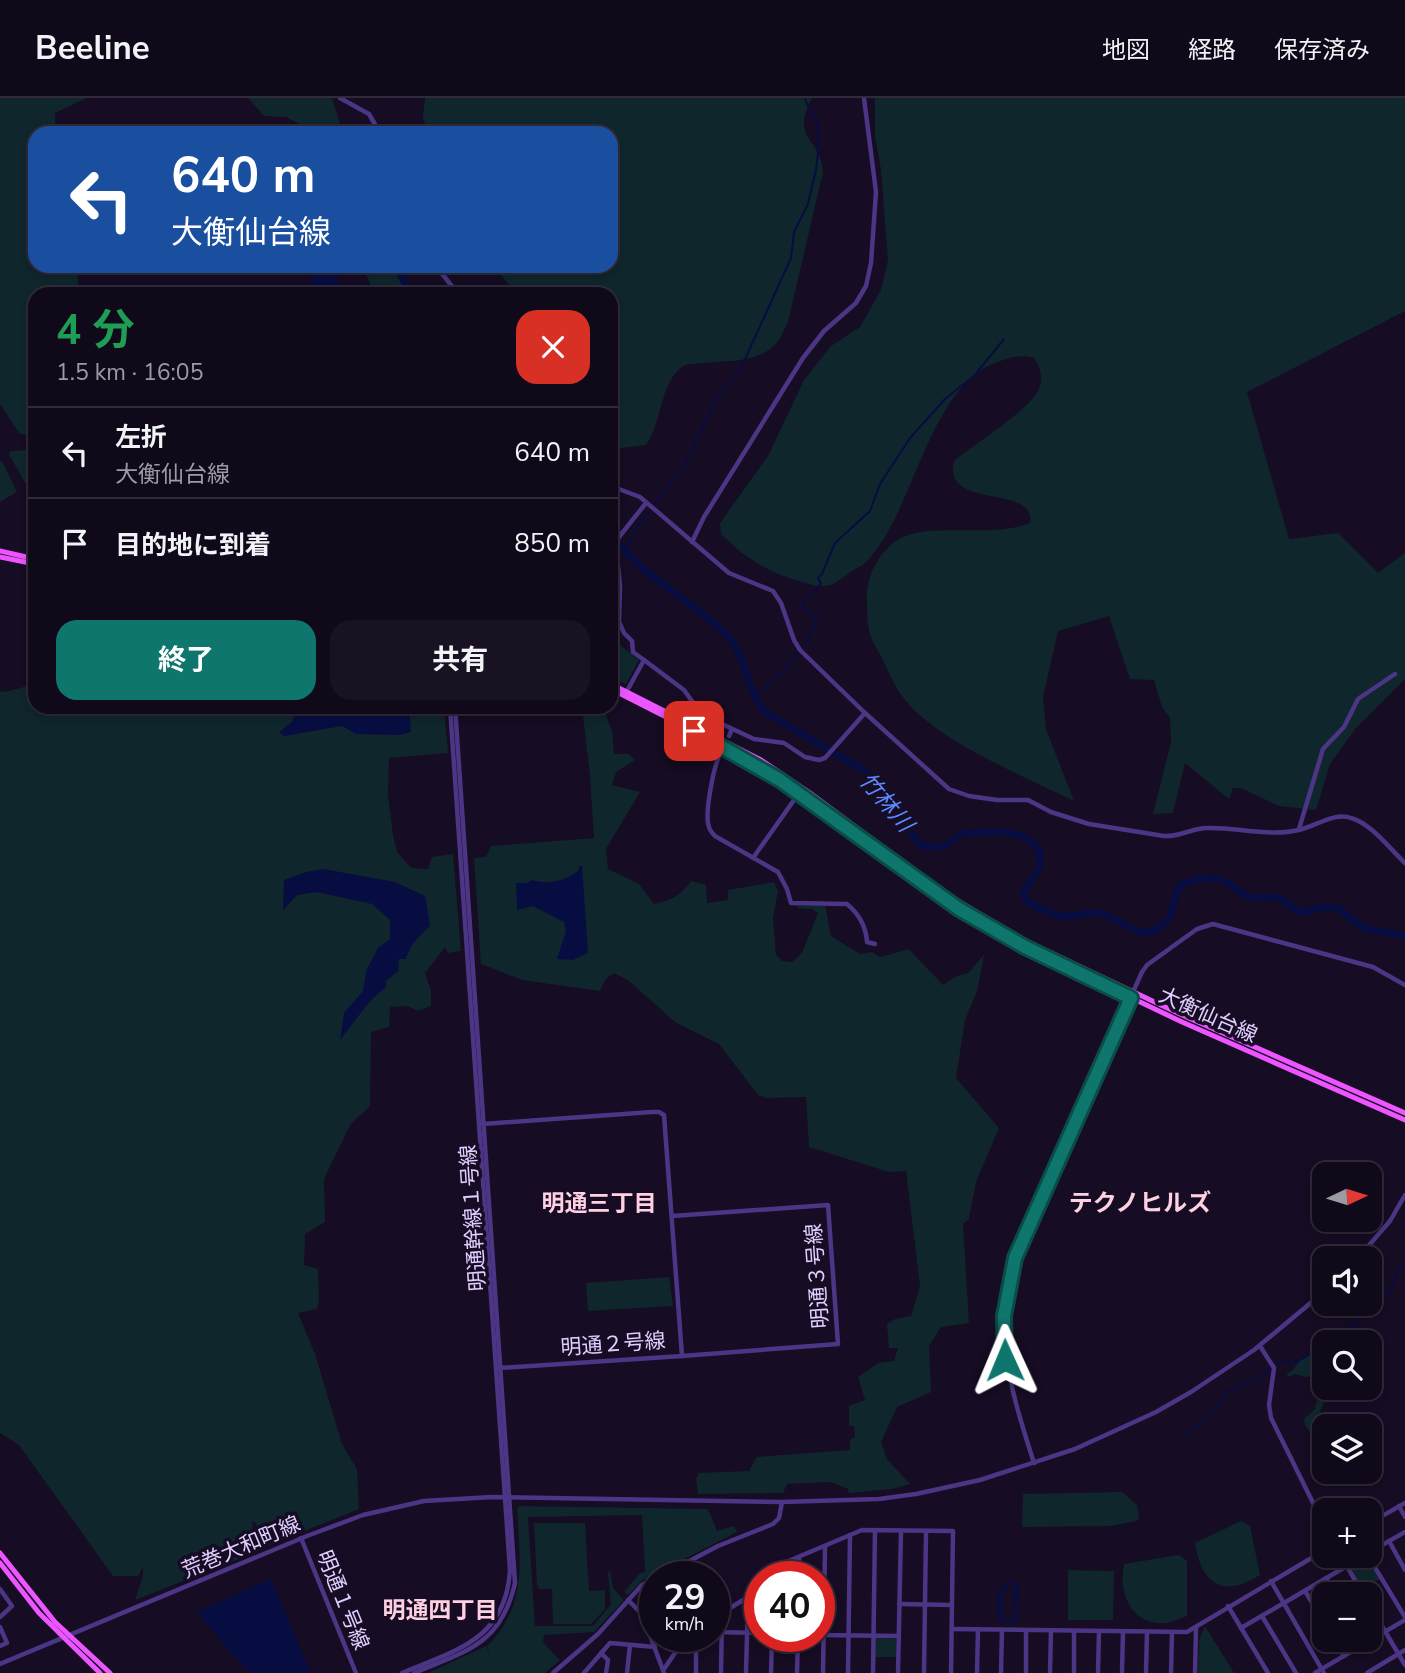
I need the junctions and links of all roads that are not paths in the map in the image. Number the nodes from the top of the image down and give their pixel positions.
1 (340, 98) edge
2 (864, 98) edge
3 (376, 126) edge
4 (442, 273) edge
5 (452, 287) edge
6 (618, 489) edge
7 (646, 503) junction
8 (618, 541) edge
9 (692, 542) junction
10 (0, 551) edge
11 (0, 557) edge
12 (28, 557) edge
13 (28, 563) edge
14 (618, 568) edge
15 (644, 660) junction
16 (1395, 674) dead end
17 (618, 689) edge
18 (618, 691) edge
19 (626, 691) junction
20 (865, 713) junction
21 (453, 714) edge
22 (732, 729) junction
23 (729, 736) dead end
24 (720, 752) dead end
25 (799, 793) junction
26 (1299, 830) junction
27 (754, 858) junction
28 (1405, 863) edge
29 (875, 944) dead end
30 (1405, 985) edge
31 (1132, 995) junction
32 (1405, 1113) edge
33 (1405, 1119) edge
34 (481, 1124) junction
35 (1405, 1195) edge
36 (672, 1216) junction
37 (1370, 1246) edge
38 (1312, 1302) edge
39 (1260, 1346) junction
40 (682, 1356) junction
41 (498, 1368) junction
42 (1034, 1463) junction
43 (507, 1498) junction
44 (1312, 1501) edge
45 (782, 1502) junction
46 (1405, 1503) edge
47 (1399, 1506) junction
48 (1382, 1516) edge
49 (1405, 1517) edge
50 (875, 1531) junction
51 (901, 1531) junction
52 (926, 1531) junction
53 (1405, 1532) edge
54 (850, 1535) junction
55 (302, 1538) junction
56 (1389, 1541) junction
57 (1382, 1546) edge
58 (825, 1547) junction
59 (0, 1553) edge
60 (799, 1557) junction
61 (1312, 1557) edge
62 (689, 1561) edge
63 (789, 1561) edge
64 (799, 1561) edge
65 (824, 1561) edge
66 (0, 1563) edge
67 (1343, 1568) edge
68 (1376, 1568) edge
69 (1405, 1570) edge
70 (1326, 1578) junction
71 (1271, 1581) junction
72 (1328, 1582) edge
73 (639, 1588) edge
74 (0, 1589) edge
75 (1305, 1591) junction
76 (628, 1600) junction
77 (1283, 1603) junction
78 (1312, 1603) edge
79 (899, 1604) junction
80 (925, 1604) junction
81 (952, 1605) junction
82 (1228, 1606) junction
83 (639, 1611) edge
84 (1262, 1616) junction
85 (0, 1617) edge
86 (1405, 1618) edge
87 (0, 1627) edge
88 (1196, 1627) junction
89 (1382, 1627) edge
90 (1241, 1628) junction
91 (952, 1629) junction
92 (978, 1629) junction
93 (1002, 1630) junction
94 (1026, 1630) junction
95 (1051, 1630) junction
96 (1074, 1631) junction
97 (1099, 1631) junction
98 (1123, 1631) junction
99 (1147, 1632) junction
100 (1172, 1632) junction
101 (1385, 1632) junction
102 (1382, 1633) edge
103 (835, 1636) edge
104 (849, 1636) junction
105 (873, 1636) junction
106 (899, 1636) junction
107 (67, 1638) junction
108 (630, 1645) junction
109 (0, 1646) edge
110 (639, 1646) edge
111 (1405, 1650) edge
112 (657, 1652) edge
113 (676, 1652) edge
114 (695, 1652) edge
115 (722, 1652) edge
116 (747, 1652) edge
117 (772, 1652) edge
118 (798, 1652) edge
119 (822, 1652) edge
120 (1342, 1652) edge
121 (1349, 1652) edge
122 (601, 1653) junction
123 (1399, 1654) junction
124 (1344, 1656) junction
125 (0, 1664) edge
126 (1405, 1665) edge
127 (664, 1671) edge
128 (1323, 1671) edge
129 (100, 1673) edge
130 (110, 1673) edge
131 (356, 1673) edge
132 (402, 1673) edge
133 (414, 1673) edge
134 (553, 1673) edge
135 (584, 1673) edge
136 (606, 1673) edge
137 (627, 1673) edge
138 (696, 1673) edge
139 (721, 1673) edge
140 (746, 1673) edge
141 (771, 1673) edge
142 (797, 1673) edge
143 (823, 1673) edge
144 (848, 1673) edge
145 (873, 1673) edge
146 (898, 1673) edge
147 (923, 1673) edge
148 (951, 1673) edge
149 (977, 1673) edge
150 (1001, 1673) edge
151 (1026, 1673) edge
152 (1050, 1673) edge
153 (1074, 1673) edge
154 (1098, 1673) edge
155 (1122, 1673) edge
156 (1146, 1673) edge
157 (1171, 1673) edge
158 (1195, 1673) edge
159 (1268, 1673) edge
160 (1296, 1673) edge
161 (1315, 1673) edge
162 (1367, 1673) edge

1 - 3 street
2 - 9 street
4 - 5 street
6 - 7 street
7 - 8 street
7 - 9 street
9 - 20 street
10 - 12 main road
11 - 13 main road
14 - 15 street
15 - 19 street
15 - 22 street
16 - 26 street
17 - 19 main road, 大衡仙台線
18 - 25 main road, 大衡仙台線
19 - 31 main road, 大衡仙台線
20 - 22 street
20 - 26 street
21 - 34 street, 明通幹線１号線
22 - 23 street
24 - 27 street
25 - 27 street
25 - 31 main road, 大衡仙台線
26 - 28 street
27 - 29 street
30 - 31 street
31 - 32 main road, 大衡仙台線
31 - 33 main road, 大衡仙台線
31 - 42 street
34 - 36 street, 明通２号線
34 - 41 street, 明通幹線１号線
35 - 37 street
36 - 40 street, 明通２号線
36 - 40 street, 明通３号線
38 - 39 street, 荒巻大和町線
39 - 42 street, 荒巻大和町線
39 - 44 street
40 - 41 street, 明通２号線
41 - 43 street, 明通幹線１号線
42 - 45 street, 荒巻大和町線
43 - 45 street, 荒巻大和町線
43 - 55 street, 荒巻大和町線
43 - 132 street
43 - 133 street
45 - 62 street
46 - 47 street
47 - 48 street
47 - 49 street
50 - 51 street
50 - 54 street
50 - 105 street
51 - 52 street
51 - 79 street
52 - 80 street
52 - 81 street
53 - 56 street
54 - 58 street
54 - 104 street
55 - 107 street, 荒巻大和町線
55 - 131 street, 明通１号線
56 - 57 street
56 - 69 street
58 - 60 street
58 - 65 street
59 - 107 main road
60 - 63 street
60 - 64 street
61 - 71 street
66 - 107 main road
67 - 70 street
68 - 86 street
70 - 72 street
70 - 75 street
71 - 77 street
71 - 82 street
73 - 76 street
74 - 85 street
75 - 77 street
75 - 78 street
76 - 83 street
76 - 134 street
77 - 84 street
77 - 128 street
79 - 80 street
79 - 106 street
80 - 81 street
80 - 147 street
81 - 91 street
82 - 88 street
82 - 90 street
84 - 90 street
84 - 160 street
86 - 101 street
87 - 109 street
88 - 100 street
88 - 158 street
89 - 101 street
90 - 159 street
91 - 92 street
91 - 148 street
92 - 93 street
92 - 149 street
93 - 94 street
93 - 150 street
94 - 95 street
94 - 151 street
95 - 96 street
95 - 152 street
96 - 97 street
96 - 153 street
97 - 98 street
97 - 154 street
98 - 99 street
98 - 155 street
99 - 100 street
99 - 156 street
100 - 157 street
101 - 102 street
101 - 123 street
103 - 104 street
104 - 105 street
104 - 144 street
105 - 106 street
105 - 145 street
106 - 146 street
107 - 125 street, 荒巻大和町線
107 - 129 main road
107 - 130 main road
108 - 110 street
108 - 122 street
108 - 137 street
111 - 123 street
112 - 127 street
113 - 127 street
114 - 138 street
115 - 139 street
116 - 140 street
117 - 141 street
118 - 142 street
119 - 143 street
120 - 124 street
121 - 124 street
122 - 135 street
122 - 136 street
123 - 126 street
123 - 162 street
124 - 128 street
128 - 161 street

